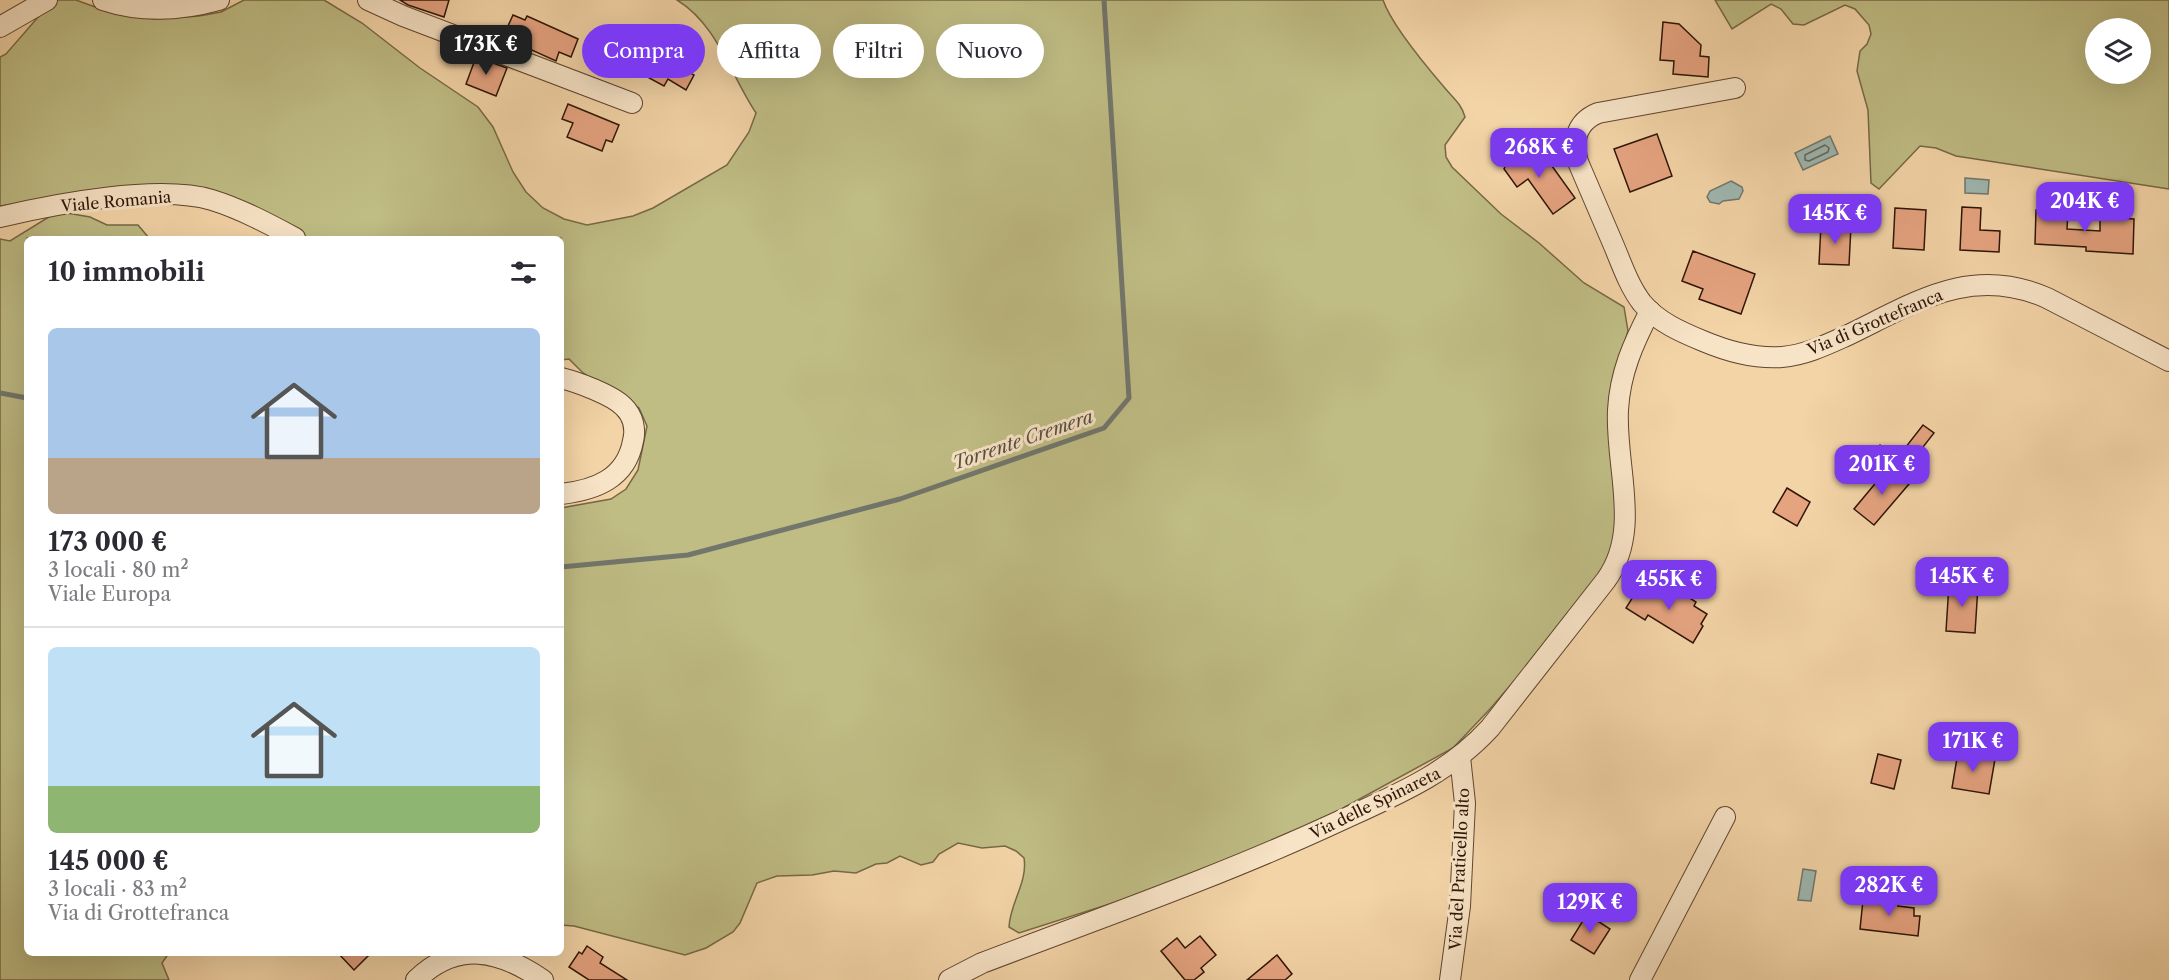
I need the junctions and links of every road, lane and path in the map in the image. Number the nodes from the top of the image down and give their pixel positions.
1 (47, 0) edge
2 (103, 0) edge
3 (219, 0) edge
4 (369, 0) edge
5 (0, 27) edge
6 (1735, 88) dead end
7 (632, 103) dead end
8 (0, 217) edge
9 (291, 236) edge
10 (1650, 311) junction
11 (2169, 361) edge
12 (564, 379) edge
13 (564, 494) edge
14 (1460, 757) junction
15 (1725, 817) dead end
16 (455, 956) edge
17 (496, 956) edge
18 (416, 980) edge
19 (543, 980) edge
20 (949, 980) edge
21 (1450, 980) edge
22 (1640, 980) edge

1 - 5 street
2 - 3 street
4 - 7 street
6 - 10 street, Via di Grottefranca
8 - 9 street, Viale Romania
10 - 11 street, Via di Grottefranca
10 - 14 street, Via delle Spinareta
12 - 13 street
14 - 20 street, Via delle Spinareta
14 - 21 street, Via del Praticello alto
15 - 22 street
16 - 18 street
17 - 19 street

